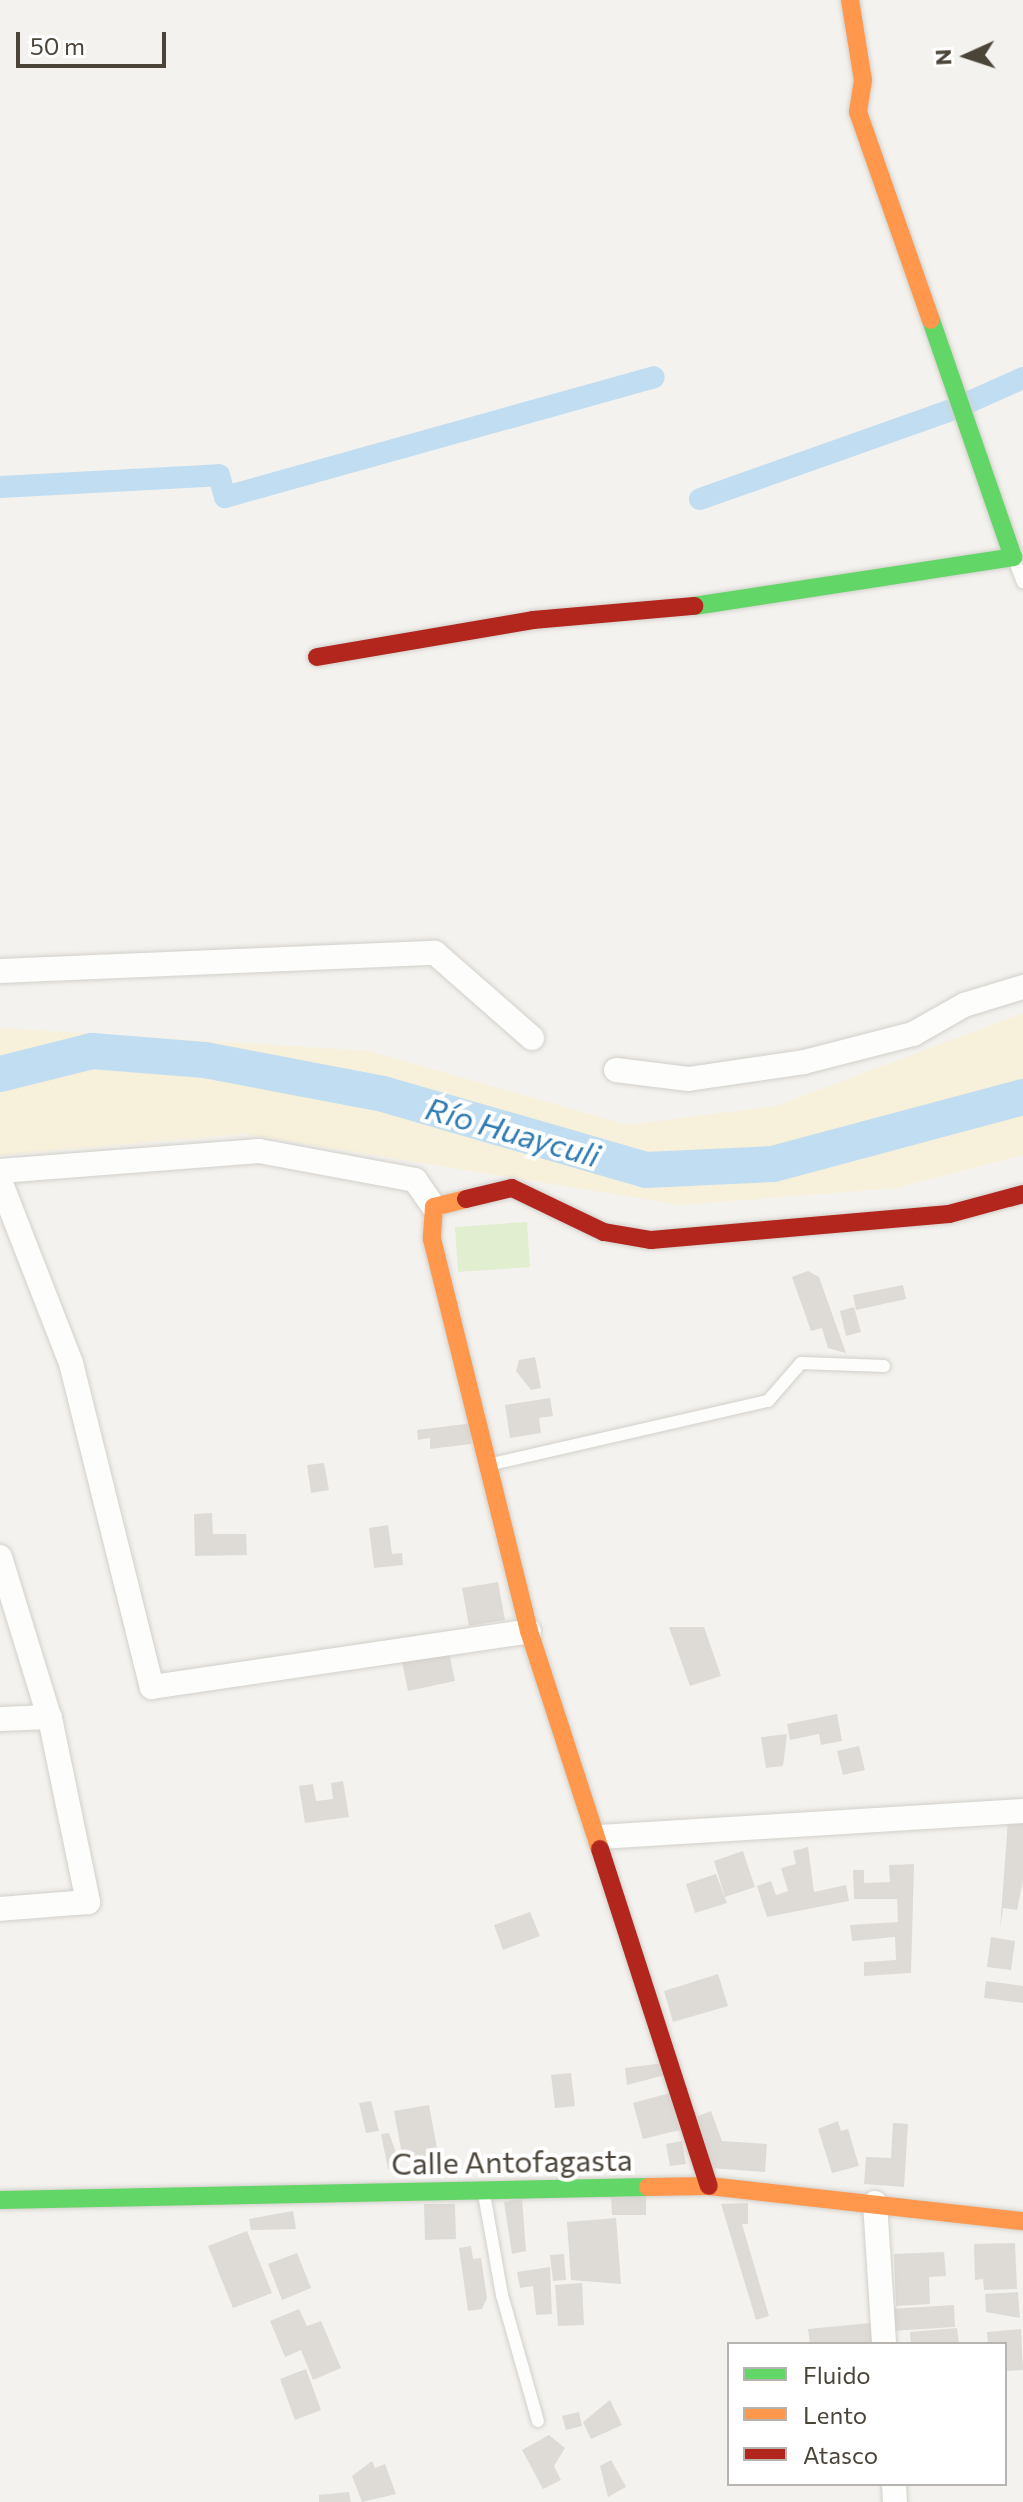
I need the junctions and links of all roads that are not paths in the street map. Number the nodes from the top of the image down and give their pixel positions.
1 (850, 0) edge
2 (1013, 557) junction
3 (1023, 582) edge
4 (317, 657) dead end
5 (0, 971) edge
6 (1023, 987) edge
7 (532, 1038) dead end
8 (616, 1070) dead end
9 (0, 1171) edge
10 (0, 1181) edge
11 (1023, 1194) edge
12 (434, 1207) junction
13 (884, 1366) dead end
14 (492, 1464) junction
15 (0, 1557) edge
16 (529, 1631) junction
17 (50, 1717) junction
18 (0, 1719) edge
19 (1023, 1811) edge
20 (599, 1837) junction
21 (0, 1909) edge
22 (483, 2186) junction
23 (709, 2186) junction
24 (0, 2200) edge
25 (875, 2203) junction
26 (1023, 2221) edge
27 (884, 2342) edge
28 (538, 2421) dead end

1 - 2 street
2 - 3 lane
2 - 4 street
5 - 7 street
6 - 8 street
9 - 12 street
10 - 16 street
11 - 12 street
12 - 14 street
13 - 14 lane
14 - 16 street
15 - 17 street
16 - 20 street
17 - 18 street
17 - 21 street
19 - 20 street
20 - 23 street
22 - 23 street, Calle Antofagasta
22 - 24 street, Calle Antofagasta
22 - 28 lane
23 - 25 street, Calle Antofagasta
25 - 26 street, Calle Antofagasta
25 - 27 street

